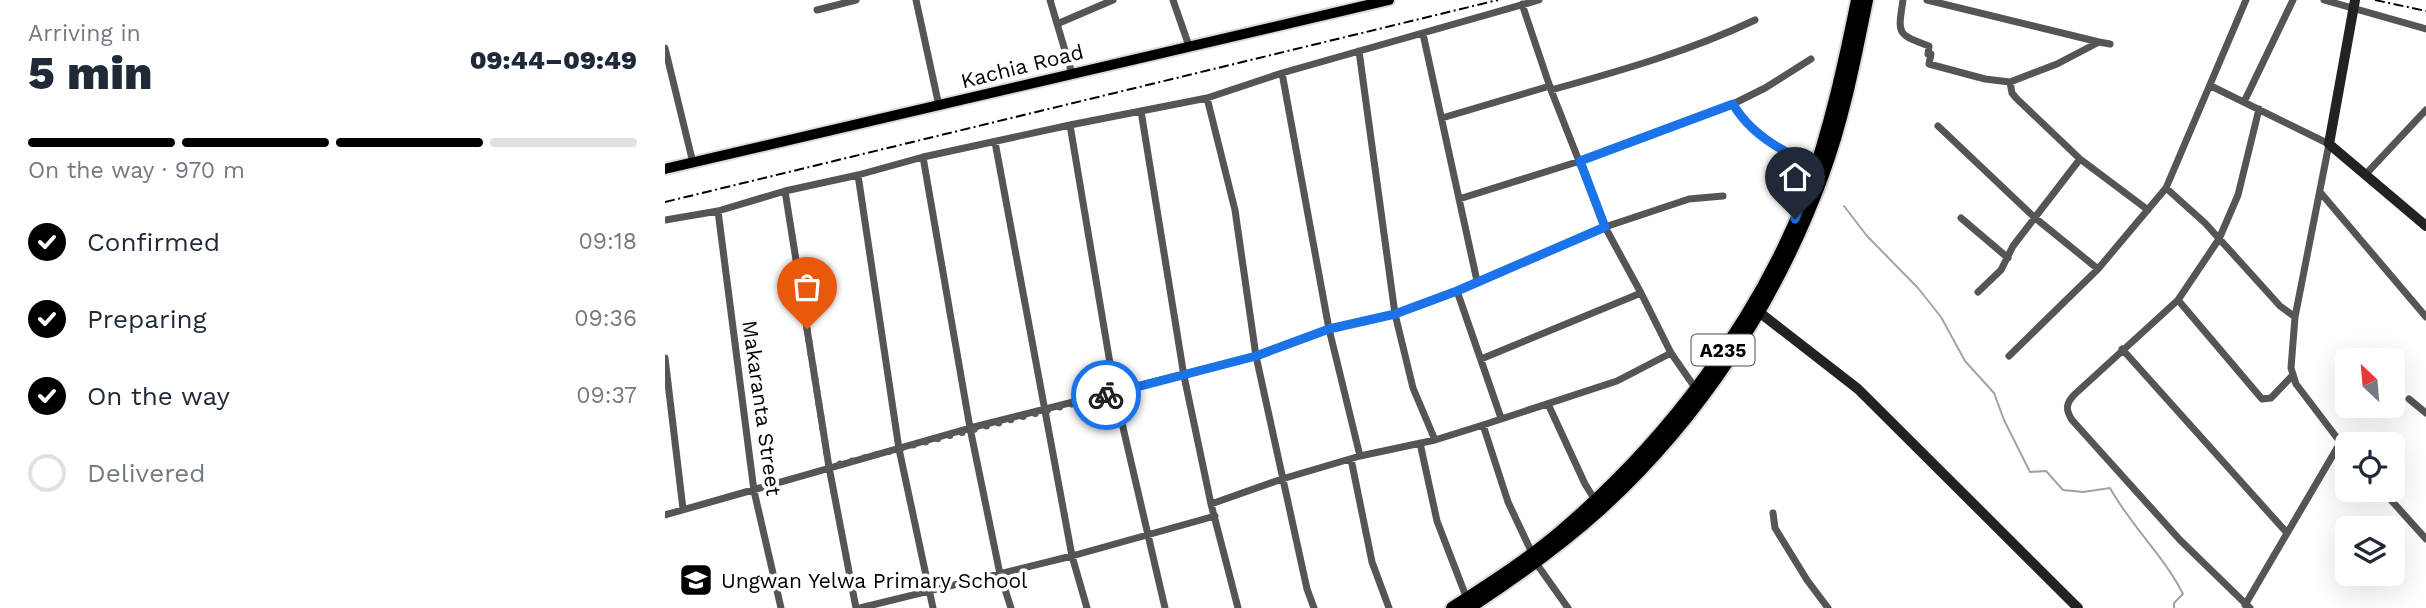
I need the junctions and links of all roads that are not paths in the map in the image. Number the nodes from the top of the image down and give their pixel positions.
1 (856, 0) edge
2 (1049, 0) edge
3 (1112, 0) edge
4 (1173, 0) edge
5 (1389, 0) edge
6 (1539, 0) edge
7 (1857, 0) edge
8 (1867, 0) edge
9 (1903, 0) edge
10 (1927, 0) edge
11 (2246, 0) edge
12 (2293, 0) edge
13 (2325, 0) edge
14 (919, 1) edge
15 (2354, 3) edge
16 (1522, 4) junction
17 (817, 10) dead end
18 (1755, 20) dead end
19 (1057, 24) junction
20 (2426, 29) edge
21 (1423, 34) junction
22 (2099, 42) junction
23 (2110, 44) dead end
24 (1189, 46) junction
25 (665, 48) edge
26 (1359, 51) junction
27 (1811, 60) dead end
28 (1282, 73) junction
29 (1072, 74) junction
30 (2010, 82) junction
31 (2211, 86) junction
32 (1550, 88) junction
33 (1207, 98) junction
34 (2244, 102) junction
35 (1733, 104) junction
36 (939, 106) junction
37 (2259, 109) junction
38 (2426, 110) edge
39 (1141, 111) junction
40 (2419, 117) junction
41 (1442, 118) junction
42 (2426, 124) edge
43 (1070, 125) junction
44 (1938, 126) dead end
45 (995, 142) junction
46 (2329, 144) junction
47 (923, 157) junction
48 (2080, 159) junction
49 (1580, 161) junction
50 (693, 163) junction
51 (1817, 165) junction
52 (665, 169) edge
53 (857, 175) junction
54 (2365, 175) junction
55 (2165, 188) junction
56 (785, 191) junction
57 (2320, 192) junction
58 (1723, 196) dead end
59 (1459, 199) junction
60 (2148, 210) junction
61 (719, 211) junction
62 (2034, 217) junction
63 (1961, 218) dead end
64 (665, 220) edge
65 (2426, 226) edge
66 (1605, 227) junction
67 (2219, 239) junction
68 (2008, 258) junction
69 (2098, 270) junction
70 (1477, 281) junction
71 (1457, 291) junction
72 (1978, 292) dead end
73 (1641, 293) junction
74 (2178, 300) junction
75 (1759, 312) junction
76 (1395, 314) junction
77 (2295, 317) junction
78 (2426, 317) edge
79 (1329, 329) junction
80 (2122, 349) junction
81 (1671, 353) junction
82 (1256, 356) junction
83 (2009, 356) dead end
84 (665, 358) edge
85 (1481, 359) junction
86 (1184, 376) junction
87 (2292, 376) junction
88 (1696, 390) junction
89 (1115, 393) junction
90 (2409, 399) dead end
91 (1548, 404) junction
92 (1043, 410) junction
93 (2426, 413) edge
94 (1501, 418) junction
95 (1483, 425) junction
96 (971, 428) junction
97 (2335, 436) edge
98 (1435, 440) junction
99 (1420, 443) junction
100 (899, 449) junction
101 (2335, 451) edge
102 (1360, 456) junction
103 (1351, 459) junction
104 (829, 467) junction
105 (1282, 479) junction
106 (754, 491) junction
107 (1595, 500) junction
108 (2393, 502) edge
109 (1211, 504) junction
110 (683, 509) junction
111 (1773, 513) dead end
112 (665, 515) edge
113 (1215, 516) junction
114 (2287, 533) junction
115 (1147, 536) junction
116 (2426, 539) edge
117 (1072, 556) junction
118 (1534, 558) junction
119 (1000, 573) junction
120 (928, 590) junction
121 (1468, 603) edge
122 (2248, 606) edge
123 (781, 608) edge
124 (858, 608) edge
125 (933, 608) edge
126 (1011, 608) edge
127 (1087, 608) edge
128 (1165, 608) edge
129 (1238, 608) edge
130 (1314, 608) edge
131 (1389, 608) edge
132 (1452, 608) edge
133 (1568, 608) edge
134 (1828, 608) edge
135 (2078, 608) edge

1 - 17 street
2 - 19 street
3 - 19 street
4 - 24 street
5 - 24 main road, Kachia Road
6 - 16 street
7 - 51 highway, A235
8 - 75 highway, A235
9 - 30 street
10 - 22 street
11 - 31 street
12 - 34 street
13 - 15 street
14 - 36 street
15 - 20 street
15 - 46 street
16 - 21 street
16 - 32 street
18 - 32 street
19 - 29 street
21 - 26 street
21 - 41 street
22 - 23 street
22 - 30 street
24 - 29 main road, Kachia Road
25 - 50 street
26 - 28 street
26 - 76 street
27 - 35 street
28 - 33 street
28 - 79 street
29 - 36 main road, Kachia Road
30 - 48 street
31 - 34 street
31 - 55 street
32 - 41 street
32 - 49 street
33 - 39 street
33 - 82 street
34 - 37 street
35 - 49 street
35 - 51 street
36 - 50 main road, Kachia Road
37 - 46 street
37 - 67 street
38 - 40 street
39 - 43 street
39 - 86 street
40 - 42 street
40 - 54 street
41 - 59 street
43 - 45 street
43 - 89 street
44 - 62 street
45 - 47 street
45 - 92 street
46 - 54 street
46 - 57 street
47 - 53 street
47 - 96 street
48 - 60 street
48 - 62 street
49 - 59 street
49 - 66 street
50 - 52 main road, Kachia Road
51 - 88 highway, A235
53 - 56 street
53 - 100 street
54 - 65 street
55 - 60 street
55 - 67 street
56 - 61 street
56 - 104 street
57 - 77 street
57 - 78 street
58 - 66 street
59 - 70 street
60 - 69 street
61 - 64 street
61 - 106 street, Makaranta Street
62 - 68 street
62 - 69 street
63 - 68 street
66 - 70 street
66 - 73 street
67 - 74 street
67 - 77 street
68 - 72 street
69 - 83 street
70 - 71 street
71 - 76 street
71 - 85 street
73 - 81 street
73 - 85 street
74 - 80 street
74 - 87 street
75 - 118 highway, A235
75 - 135 street
76 - 79 street
76 - 98 street
77 - 87 street
79 - 82 street
79 - 102 street
80 - 114 street
80 - 122 street
81 - 88 street
81 - 91 street
82 - 86 street
82 - 105 street
84 - 110 street
85 - 94 street
86 - 89 street
86 - 109 street
87 - 97 street
88 - 107 highway, A235
89 - 92 street
89 - 115 street
90 - 93 street
91 - 94 street
91 - 107 street
92 - 96 street
92 - 117 street
94 - 95 street
95 - 98 street
95 - 118 street
96 - 100 street
96 - 119 street
98 - 99 street
99 - 102 street
99 - 121 street
100 - 104 street
100 - 120 street
101 - 114 street
102 - 103 street
103 - 105 street
103 - 131 street
104 - 106 street
104 - 124 street
105 - 109 street
105 - 130 street
106 - 110 street
106 - 123 street, Makaranta Street
107 - 118 highway, A235
108 - 116 street
109 - 113 street
110 - 112 street
111 - 134 street
113 - 115 street
113 - 129 street
114 - 122 street
115 - 117 street
115 - 128 street
117 - 119 street
117 - 127 street
118 - 121 highway, A235
118 - 133 street
119 - 120 street
119 - 126 street
120 - 124 street
120 - 125 street
121 - 132 highway, A235

